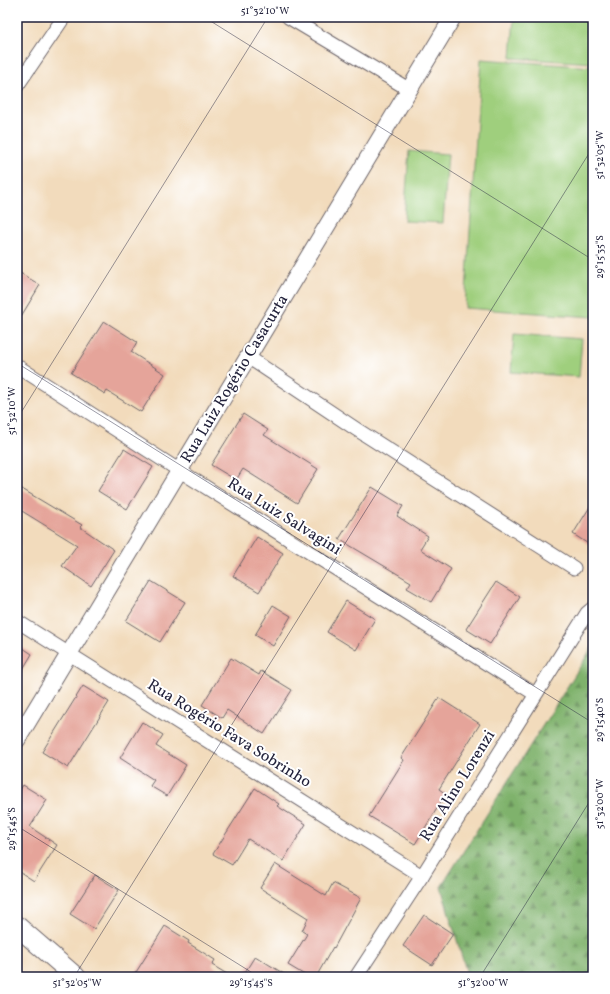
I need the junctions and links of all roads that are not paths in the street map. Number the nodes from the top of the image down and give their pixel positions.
1 (64, 17) edge
2 (288, 17) edge
3 (454, 17) edge
4 (17, 86) edge
5 (410, 90) junction
6 (248, 357) junction
7 (17, 366) edge
8 (180, 471) junction
9 (574, 568) dead end
10 (590, 610) edge
11 (17, 621) edge
12 (69, 654) junction
13 (535, 694) junction
14 (17, 740) edge
15 (422, 876) junction
16 (17, 926) edge
17 (76, 977) edge
18 (356, 977) edge

1 - 4 street
2 - 5 street
3 - 5 street, Rua Luiz Rogério Casacurta
5 - 6 street, Rua Luiz Rogério Casacurta
6 - 8 street, Rua Luiz Rogério Casacurta
6 - 9 street
7 - 8 street, Rua Luiz Salvagini
8 - 12 street, Rua Luiz Rogério Casacurta
8 - 13 street, Rua Luiz Salvagini
10 - 13 street, Rua Alino Lorenzi
11 - 12 street, Rua Rogério Fava Sobrinho
12 - 14 street, Rua Luiz Rogério Casacurta
12 - 15 street, Rua Rogério Fava Sobrinho
13 - 15 street, Rua Alino Lorenzi
15 - 18 street, Rua Alino Lorenzi
16 - 17 main road

